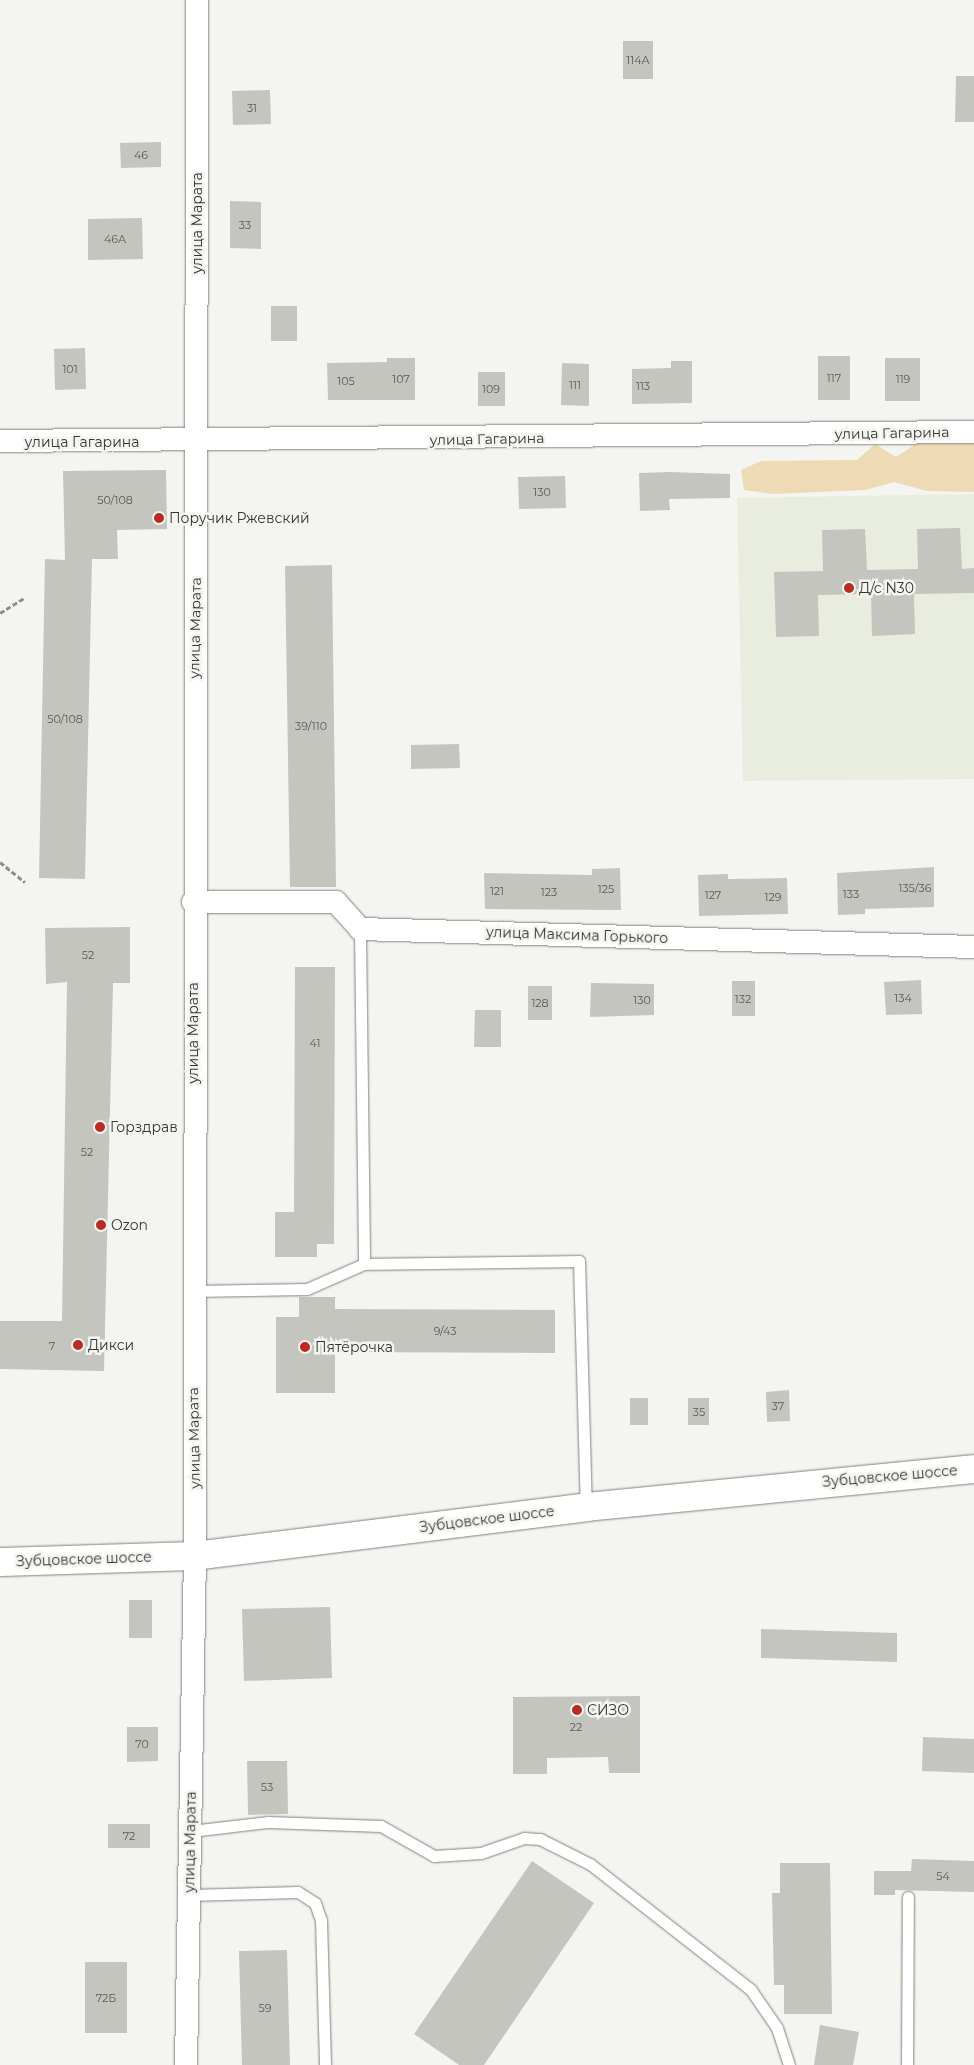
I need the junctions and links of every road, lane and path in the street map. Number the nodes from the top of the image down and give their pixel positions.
1 (197, 0) edge
2 (974, 432) edge
3 (0, 441) edge
4 (197, 442) junction
5 (24, 598) dead end
6 (0, 613) edge
7 (0, 862) edge
8 (25, 882) dead end
9 (193, 902) junction
10 (360, 929) junction
11 (974, 947) edge
12 (364, 1264) junction
13 (193, 1291) junction
14 (974, 1469) edge
15 (586, 1507) junction
16 (195, 1556) junction
17 (0, 1562) edge
18 (190, 1831) junction
19 (189, 1895) junction
20 (908, 1897) dead end
21 (186, 2065) edge
22 (325, 2065) edge
23 (790, 2065) edge
24 (908, 2065) edge

1 - 4 street, улица Марата
2 - 4 street, улица Гагарина
3 - 4 street, улица Гагарина
4 - 9 street, улица Марата
5 - 6 path
7 - 8 path
9 - 10 street
9 - 13 street, улица Марата
10 - 11 street, улица Максима Горького
10 - 12 lane
12 - 13 lane
12 - 15 lane
13 - 16 street, улица Марата
14 - 15 main road, Зубцовское шоссе
15 - 16 main road, Зубцовское шоссе
16 - 17 main road, Зубцовское шоссе
16 - 18 street, улица Марата
18 - 19 street, улица Марата
18 - 23 lane
19 - 21 street, улица Марата
19 - 22 lane
20 - 24 lane

